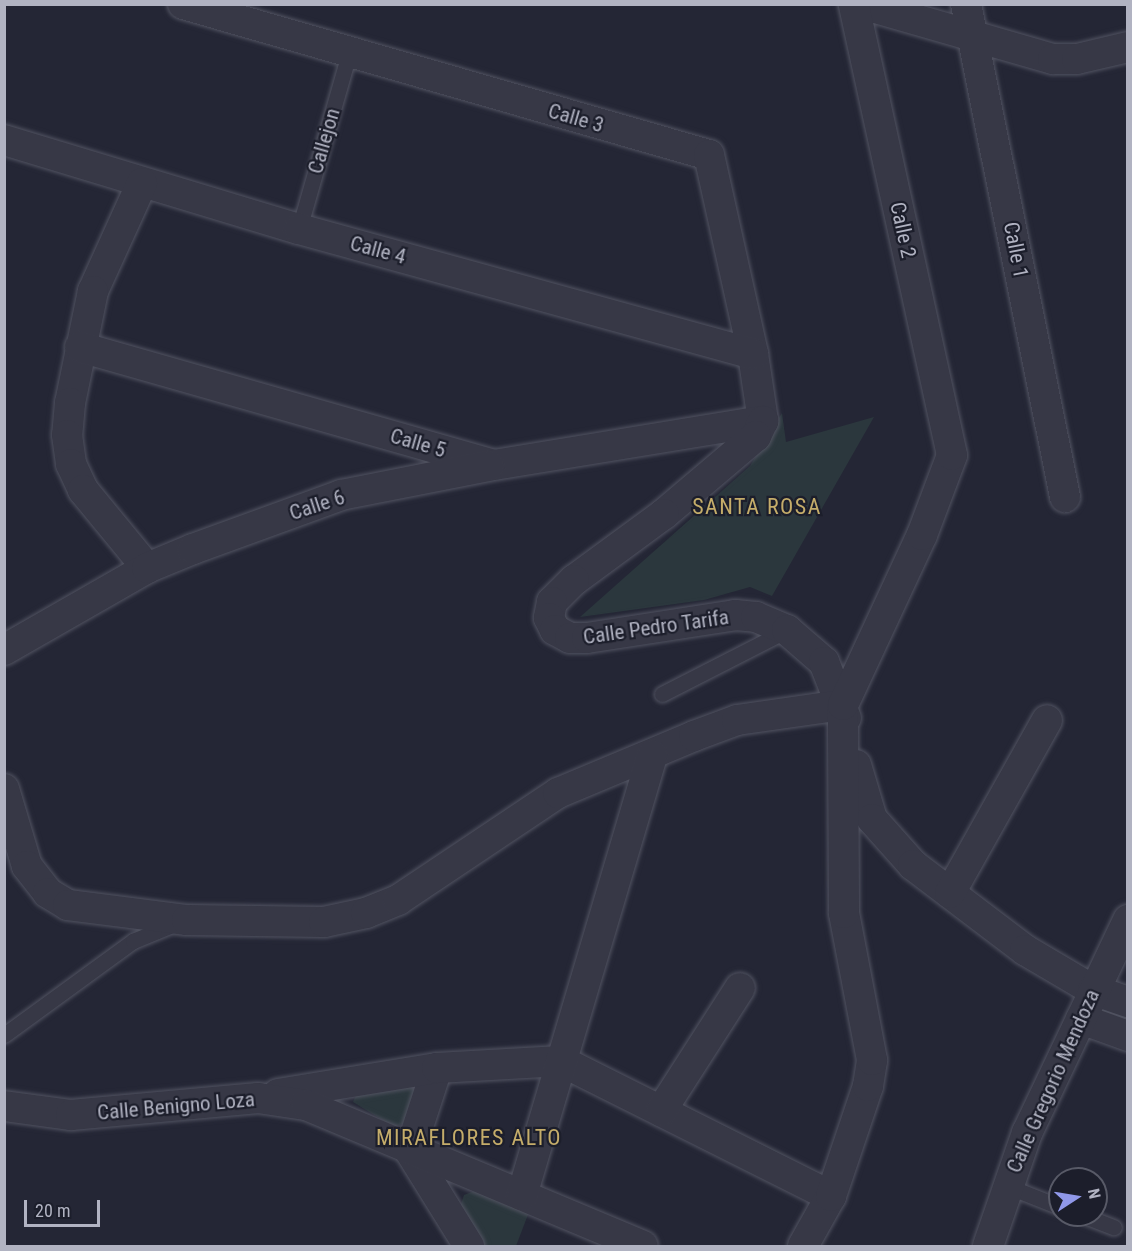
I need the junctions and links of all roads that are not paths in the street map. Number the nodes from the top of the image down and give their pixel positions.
1 (183, 4) edge
2 (854, 4) edge
3 (862, 4) edge
4 (966, 4) edge
5 (973, 37) junction
6 (1128, 47) edge
7 (350, 54) junction
8 (4, 140) edge
9 (142, 183) junction
10 (299, 229) junction
11 (80, 347) junction
12 (753, 354) junction
13 (764, 421) junction
14 (494, 465) junction
15 (1065, 497) dead end
16 (147, 568) junction
17 (787, 630) junction
18 (4, 650) edge
19 (662, 694) dead end
20 (843, 705) junction
21 (1047, 720) dead end
22 (652, 756) junction
23 (4, 789) edge
24 (950, 893) junction
25 (187, 920) junction
26 (1128, 920) edge
27 (740, 988) dead end
28 (1093, 990) junction
29 (1128, 1002) edge
30 (1081, 1019) junction
31 (4, 1035) edge
32 (1128, 1036) edge
33 (561, 1061) junction
34 (437, 1068) junction
35 (258, 1098) junction
36 (4, 1106) edge
37 (661, 1111) junction
38 (410, 1151) junction
39 (1006, 1186) junction
40 (522, 1195) junction
41 (831, 1196) junction
42 (1048, 1202) edge
43 (1108, 1225) edge
44 (1114, 1227) dead end
45 (469, 1246) edge
46 (643, 1246) edge
47 (802, 1246) edge
48 (988, 1246) edge

1 - 7 street, Calle 3
2 - 20 street, Calle 2
3 - 5 street
4 - 5 street, Calle 1
5 - 6 street
5 - 15 street, Calle 1
7 - 10 lane, Callejon
7 - 12 street, Calle 3
8 - 9 street, Calle 4
9 - 10 street, Calle 4
9 - 11 street
10 - 12 street, Calle 4
11 - 14 street, Calle 5
11 - 16 street
12 - 13 street, Calle 3
13 - 14 street, Calle 5
13 - 17 street, Calle Pedro Tarifa
14 - 16 street, Calle 6
16 - 18 street, Calle 6
17 - 19 lane
17 - 20 street, Calle Pedro Tarifa
20 - 22 street
20 - 24 street, Calle Pedro Tarifa
20 - 41 street
21 - 24 street
22 - 25 street
22 - 33 street
23 - 25 street
24 - 28 street, Calle Pedro Tarifa
25 - 31 lane
26 - 28 street, Calle Gregorio Mendoza
27 - 37 street
28 - 29 street, Calle Pedro Tarifa
28 - 30 street, Calle Gregorio Mendoza
30 - 32 street
30 - 39 street, Calle Gregorio Mendoza
33 - 34 street
33 - 37 street
33 - 40 street
34 - 35 street
34 - 38 street
35 - 36 street, Calle Benigno Loza
35 - 38 street, Calle Benigno Loza
37 - 41 street
38 - 40 street, Calle Benigno Loza
38 - 45 street
39 - 42 lane
39 - 48 street, Calle Gregorio Mendoza
40 - 46 street, Calle Benigno Loza
41 - 47 street
43 - 44 lane

